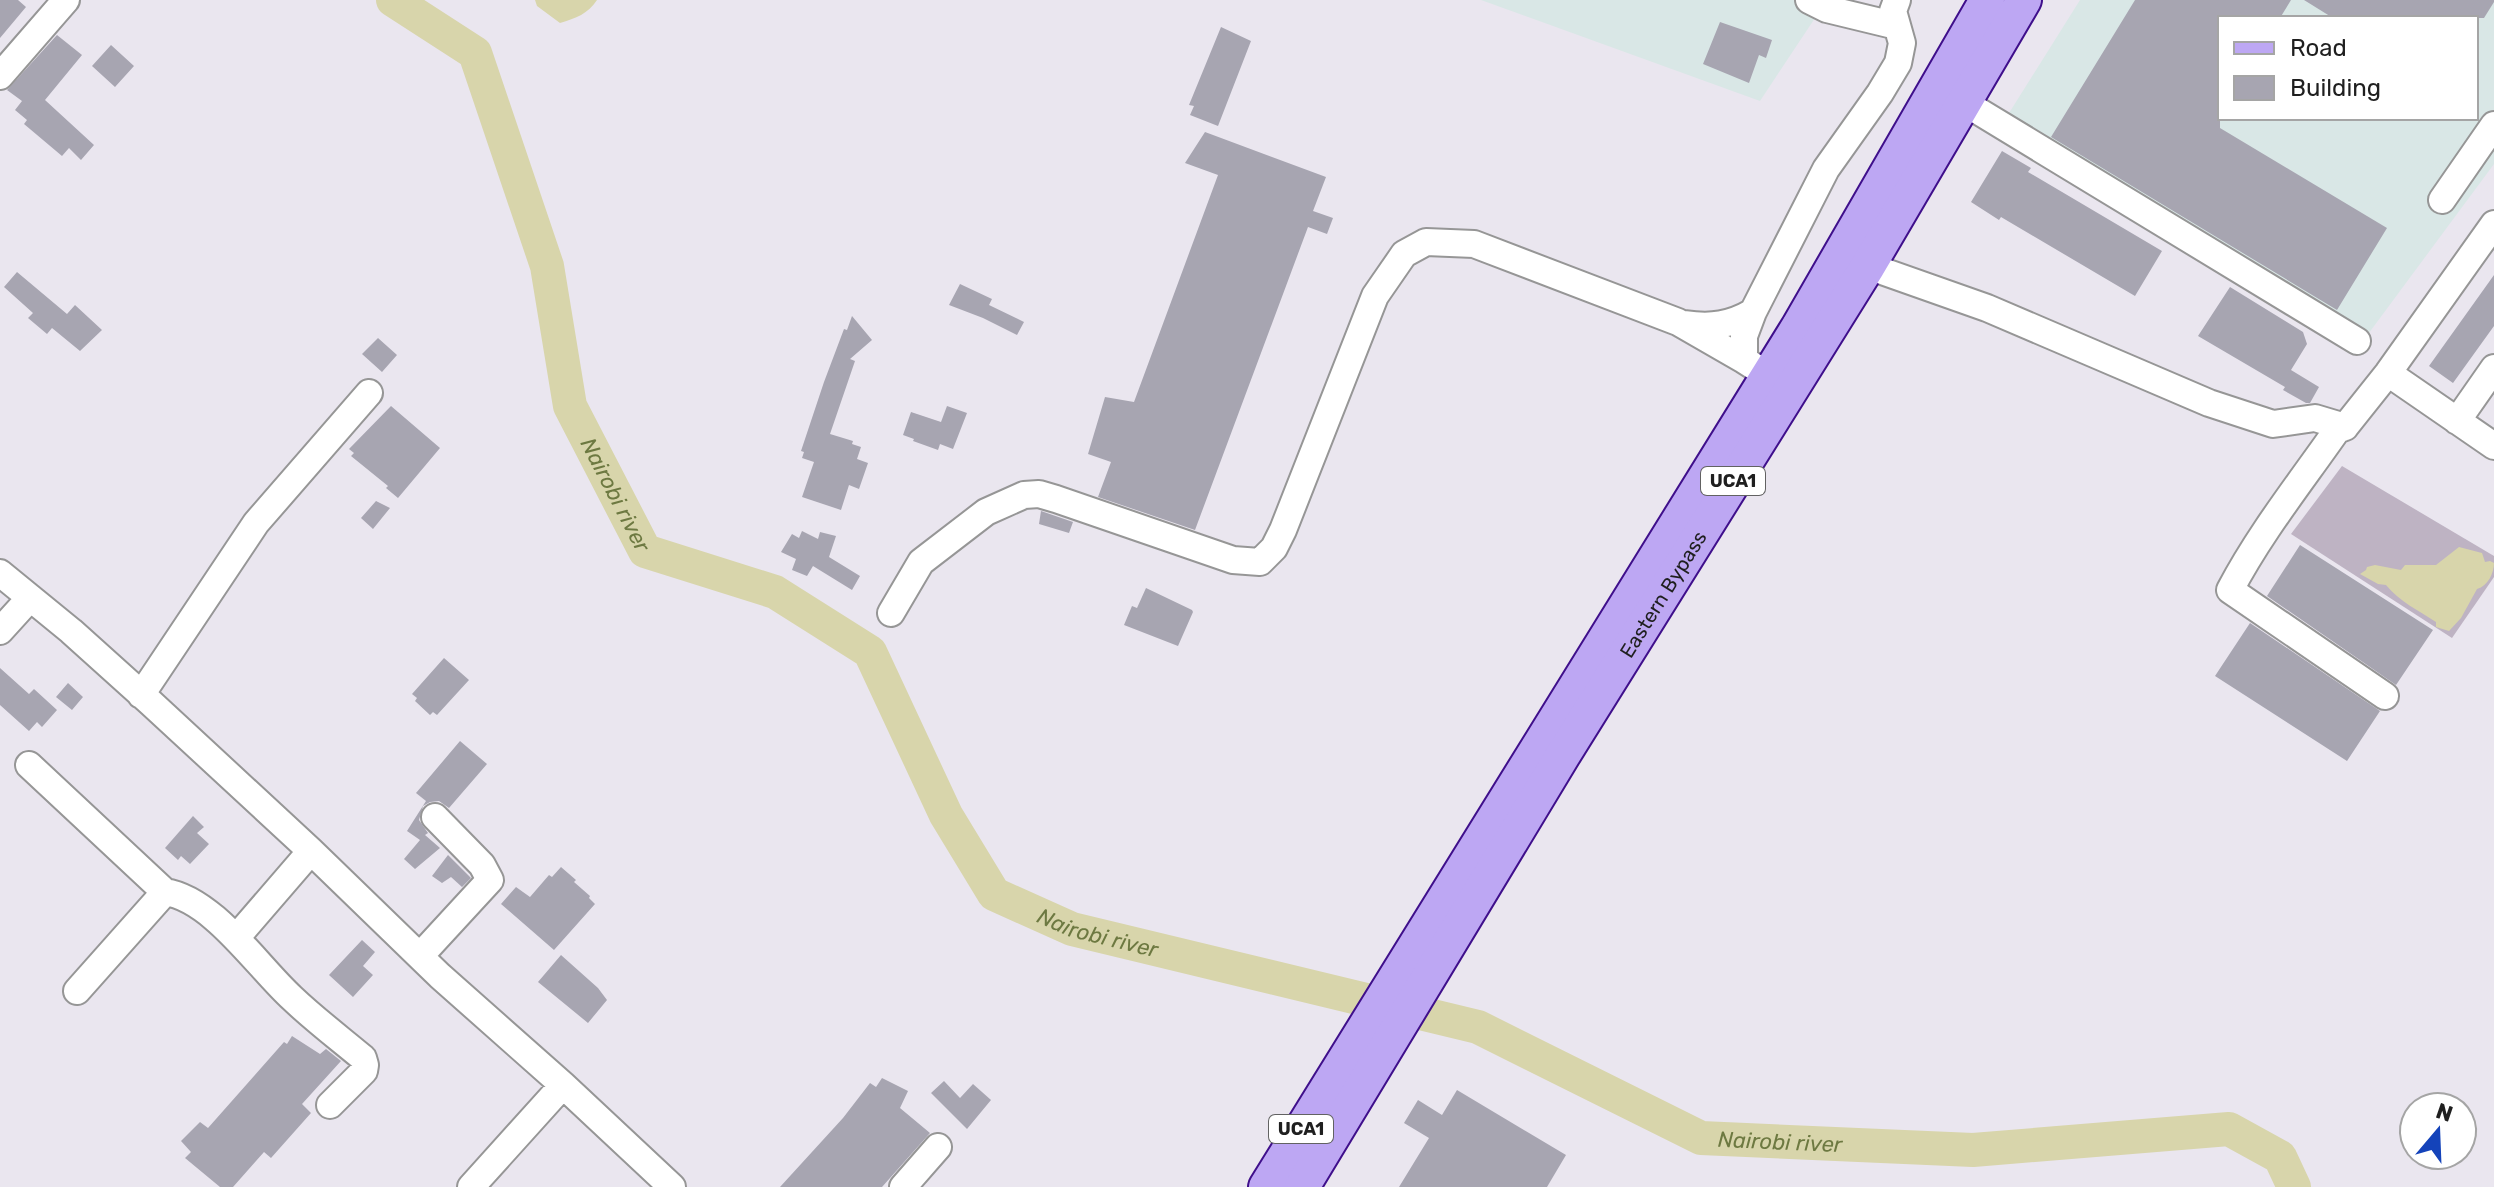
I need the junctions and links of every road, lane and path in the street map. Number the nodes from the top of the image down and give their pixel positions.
1 (66, 0) edge
2 (1809, 0) edge
3 (1987, 0) edge
4 (2024, 0) edge
5 (1897, 13) edge
6 (0, 76) edge
7 (1965, 103) junction
8 (2494, 125) edge
9 (2442, 200) dead end
10 (2494, 224) edge
11 (1868, 266) junction
12 (1753, 312) junction
13 (1678, 322) junction
14 (2357, 341) dead end
15 (1756, 368) junction
16 (2494, 368) edge
17 (2388, 373) junction
18 (369, 393) dead end
19 (2457, 421) junction
20 (2345, 427) junction
21 (2494, 446) edge
22 (0, 573) edge
23 (30, 598) junction
24 (891, 613) dead end
25 (0, 631) edge
26 (141, 695) junction
27 (2385, 696) dead end
28 (29, 765) dead end
29 (435, 817) dead end
30 (311, 851) junction
31 (165, 892) junction
32 (236, 938) junction
33 (1425, 954) junction
34 (420, 956) junction
35 (77, 991) dead end
36 (563, 1085) junction
37 (330, 1105) dead end
38 (938, 1147) dead end
39 (471, 1187) edge
40 (672, 1187) edge
41 (903, 1187) edge
42 (1266, 1187) edge
43 (1302, 1187) edge

1 - 6 street
2 - 5 street
3 - 15 main road, Eastern Bypass / UCA1
4 - 7 main road, Eastern Bypass / UCA1
5 - 12 street
7 - 11 main road, Eastern Bypass / UCA1
7 - 14 street
8 - 9 street
10 - 17 street
11 - 20 street
11 - 33 main road, Eastern Bypass / UCA1
12 - 13 street
12 - 15 street
13 - 15 street
13 - 24 street
15 - 33 main road, Eastern Bypass / UCA1
16 - 19 street
17 - 19 street
17 - 20 street
18 - 26 street
19 - 21 street
20 - 27 street
22 - 23 street
23 - 25 street
23 - 26 street
26 - 30 street
28 - 31 street
29 - 34 street
30 - 32 street
30 - 34 street
31 - 32 street
31 - 35 street
32 - 37 street
33 - 42 main road, Eastern Bypass / UCA1
33 - 43 main road, Eastern Bypass / UCA1
34 - 36 street
36 - 39 street
36 - 40 street
38 - 41 street

